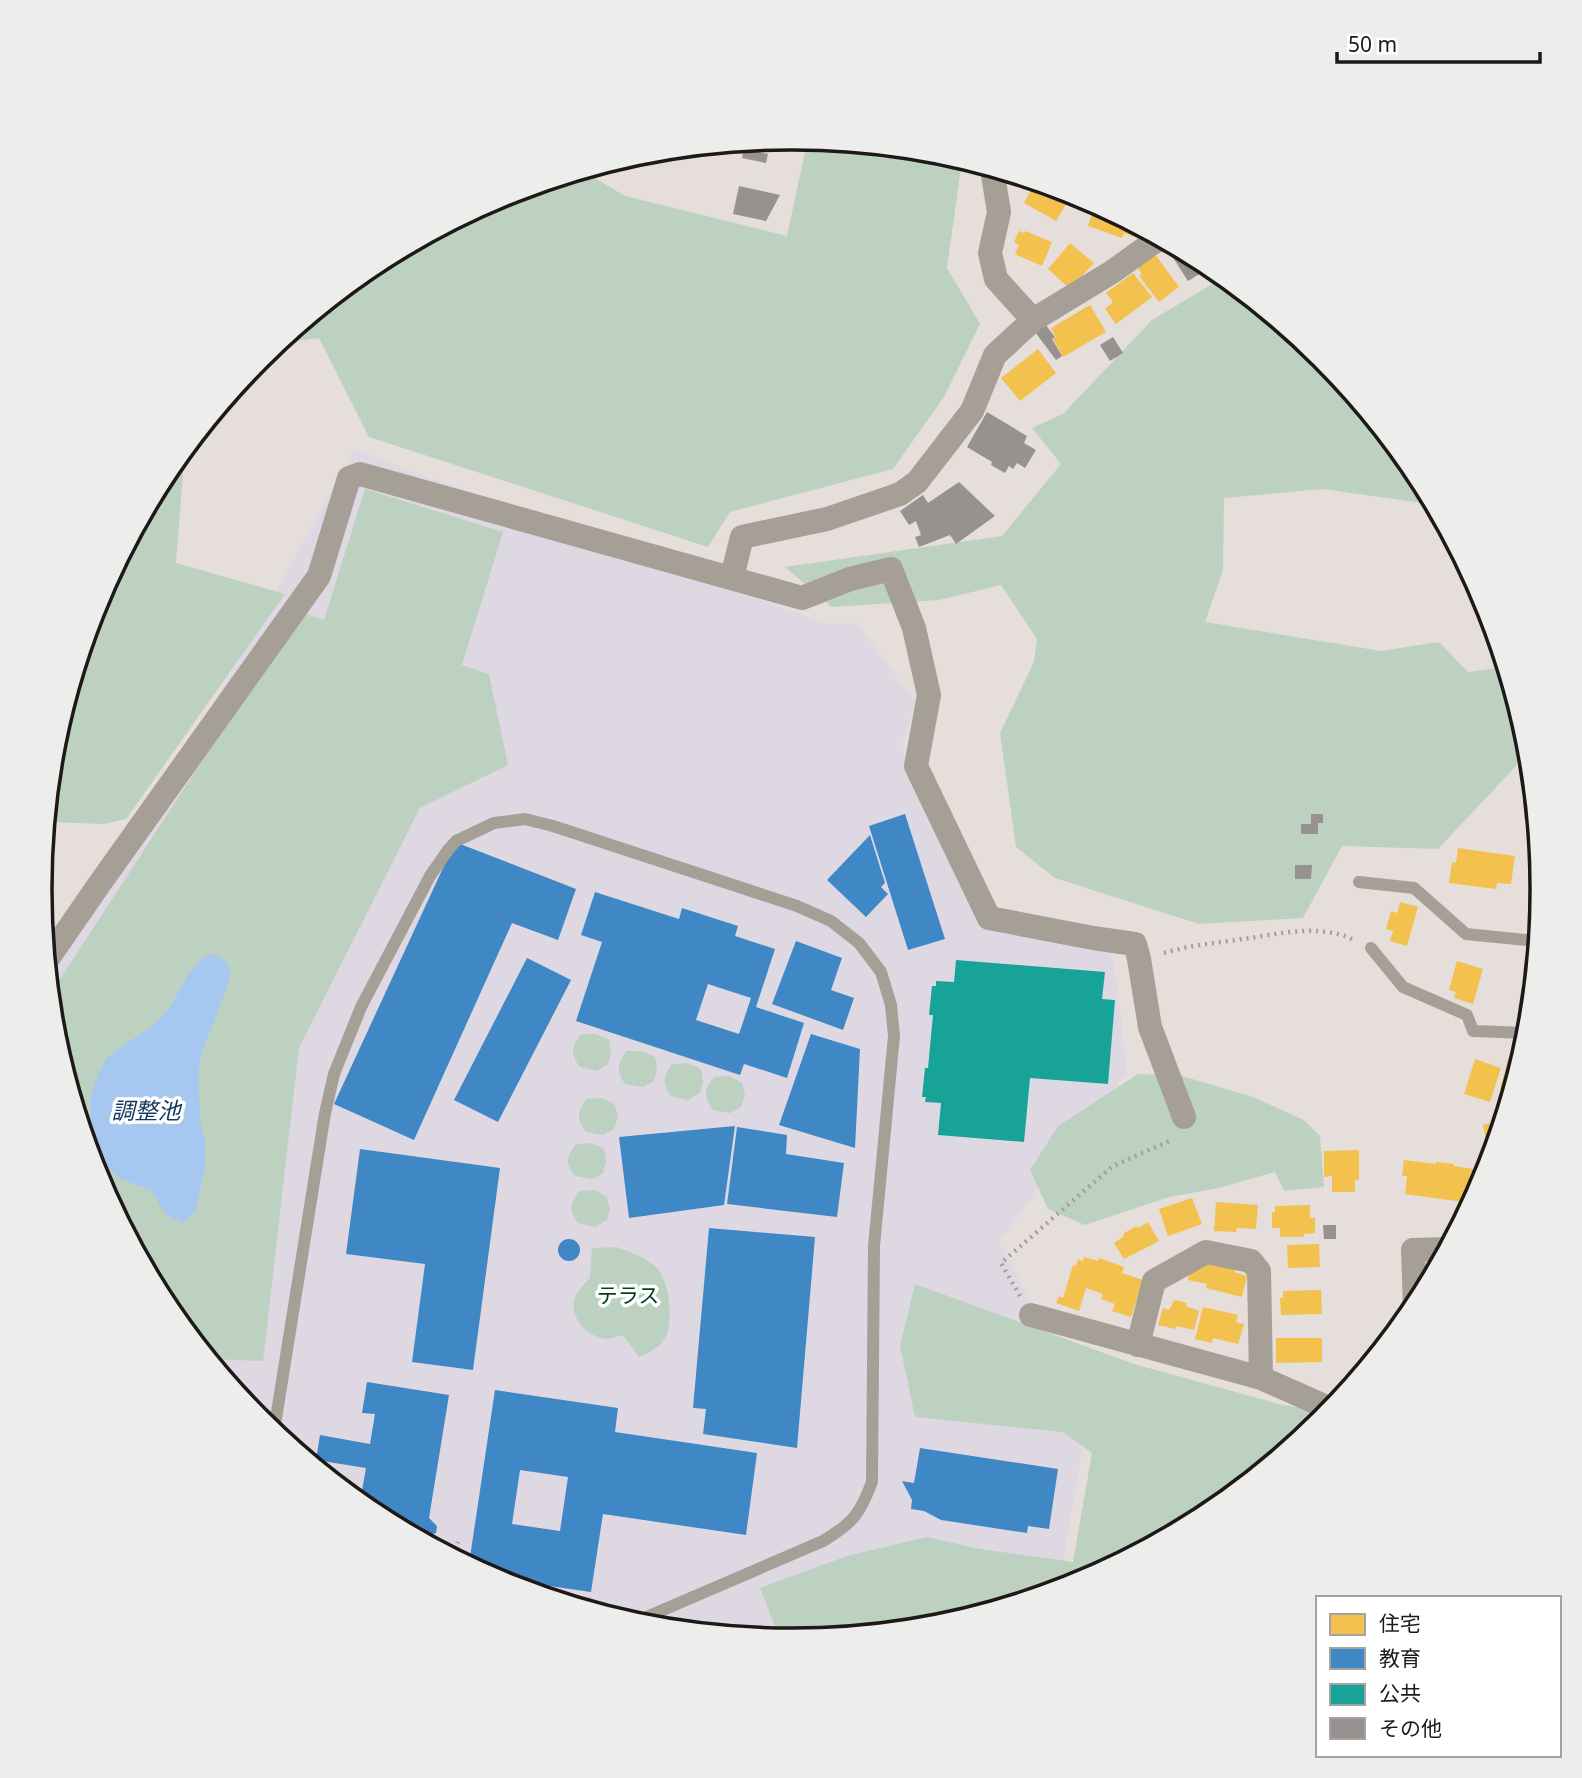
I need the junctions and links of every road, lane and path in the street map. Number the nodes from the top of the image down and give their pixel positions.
1 (994, 180) edge
2 (1151, 244) edge
3 (1033, 320) junction
4 (732, 577) junction
5 (1359, 882) dead end
6 (1528, 940) edge
7 (55, 948) edge
8 (1371, 948) joint
9 (1139, 959) junction
10 (1515, 1032) edge
11 (1184, 1117) joint
12 (1436, 1249) edge
13 (1414, 1284) edge
14 (1031, 1315) joint
15 (1138, 1345) junction
16 (1261, 1378) junction
17 (1320, 1404) edge
18 (276, 1418) edge
19 (458, 1542) dead end
20 (457, 1547) edge
21 (653, 1614) edge

1 - 3 street
2 - 3 street
3 - 4 street
4 - 7 street
4 - 9 street
5 - 6 lane
8 - 9 path
8 - 10 lane
9 - 11 street
11 - 14 path
12 - 13 street
14 - 15 street
15 - 16 street
15 - 16 street
16 - 17 street
18 - 21 lane
19 - 20 path

